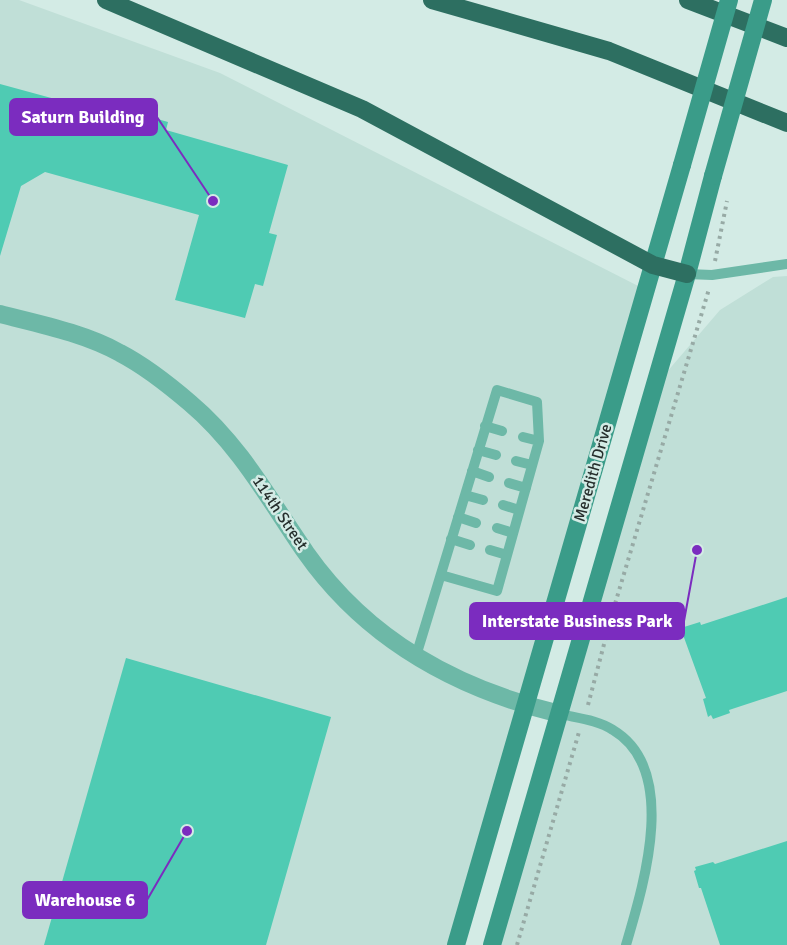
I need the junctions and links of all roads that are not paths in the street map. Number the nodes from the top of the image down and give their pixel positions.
1 (106, 0) edge
2 (432, 0) edge
3 (688, 0) edge
4 (729, 0) edge
5 (763, 0) edge
6 (787, 38) edge
7 (787, 123) edge
8 (787, 264) edge
9 (653, 265) junction
10 (687, 274) junction
11 (0, 314) edge
12 (485, 426) junction
13 (502, 431) dead end
14 (524, 437) dead end
15 (539, 441) junction
16 (478, 450) junction
17 (496, 455) dead end
18 (516, 461) dead end
19 (532, 465) junction
20 (472, 471) junction
21 (489, 477) dead end
22 (509, 483) dead end
23 (526, 488) junction
24 (465, 495) junction
25 (483, 500) dead end
26 (502, 505) dead end
27 (519, 510) junction
28 (458, 517) junction
29 (476, 522) dead end
30 (497, 528) dead end
31 (513, 533) junction
32 (451, 539) junction
33 (470, 544) dead end
34 (490, 550) dead end
35 (507, 555) junction
36 (441, 575) junction
37 (416, 656) junction
38 (526, 705) junction
39 (560, 714) junction
40 (456, 945) edge
41 (492, 945) edge
42 (626, 945) edge

1 - 9 highway
2 - 7 highway
3 - 6 highway
4 - 9 main road, Meredith Drive, bridge
5 - 10 main road, bridge
8 - 10 lane
9 - 10 highway
9 - 38 main road, Meredith Drive
10 - 39 main road
11 - 37 street, 114th Street
12 - 13 lane
12 - 15 lane
12 - 16 lane
14 - 15 lane
15 - 19 lane
16 - 17 lane
16 - 20 lane
18 - 19 lane
19 - 23 lane
20 - 21 lane
20 - 24 lane
22 - 23 lane
23 - 27 lane
24 - 25 lane
24 - 28 lane
26 - 27 lane
27 - 31 lane
28 - 29 lane
28 - 32 lane
30 - 31 lane
31 - 35 lane
32 - 33 lane
32 - 36 lane
34 - 35 lane
35 - 36 lane
36 - 37 lane
37 - 38 street, 114th Street
38 - 39 street, 114th Street
38 - 40 main road, Meredith Drive
39 - 41 main road
39 - 42 lane

